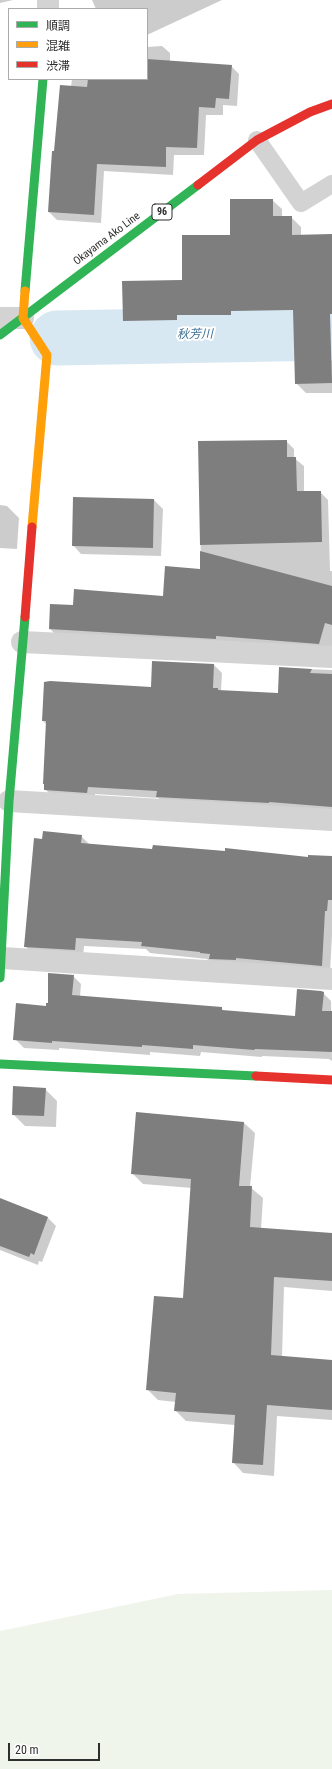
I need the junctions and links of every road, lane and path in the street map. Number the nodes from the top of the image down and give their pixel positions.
1 (43, 80) edge
2 (332, 104) edge
3 (257, 140) junction
4 (332, 184) edge
5 (0, 318) edge
6 (23, 318) junction
7 (0, 335) edge
8 (22, 642) junction
9 (332, 656) edge
10 (9, 801) junction
11 (332, 820) edge
12 (1, 968) edge
13 (332, 979) edge
14 (0, 1064) edge
15 (332, 1080) edge

1 - 6 street
2 - 3 street, Okayama Ako Line / 96
3 - 4 lane
3 - 6 street, Okayama Ako Line / 96
5 - 6 street
6 - 7 street, Okayama Ako Line / 96
6 - 8 street
8 - 9 street
8 - 10 street
10 - 11 street
10 - 12 street
12 - 13 street
14 - 15 street

